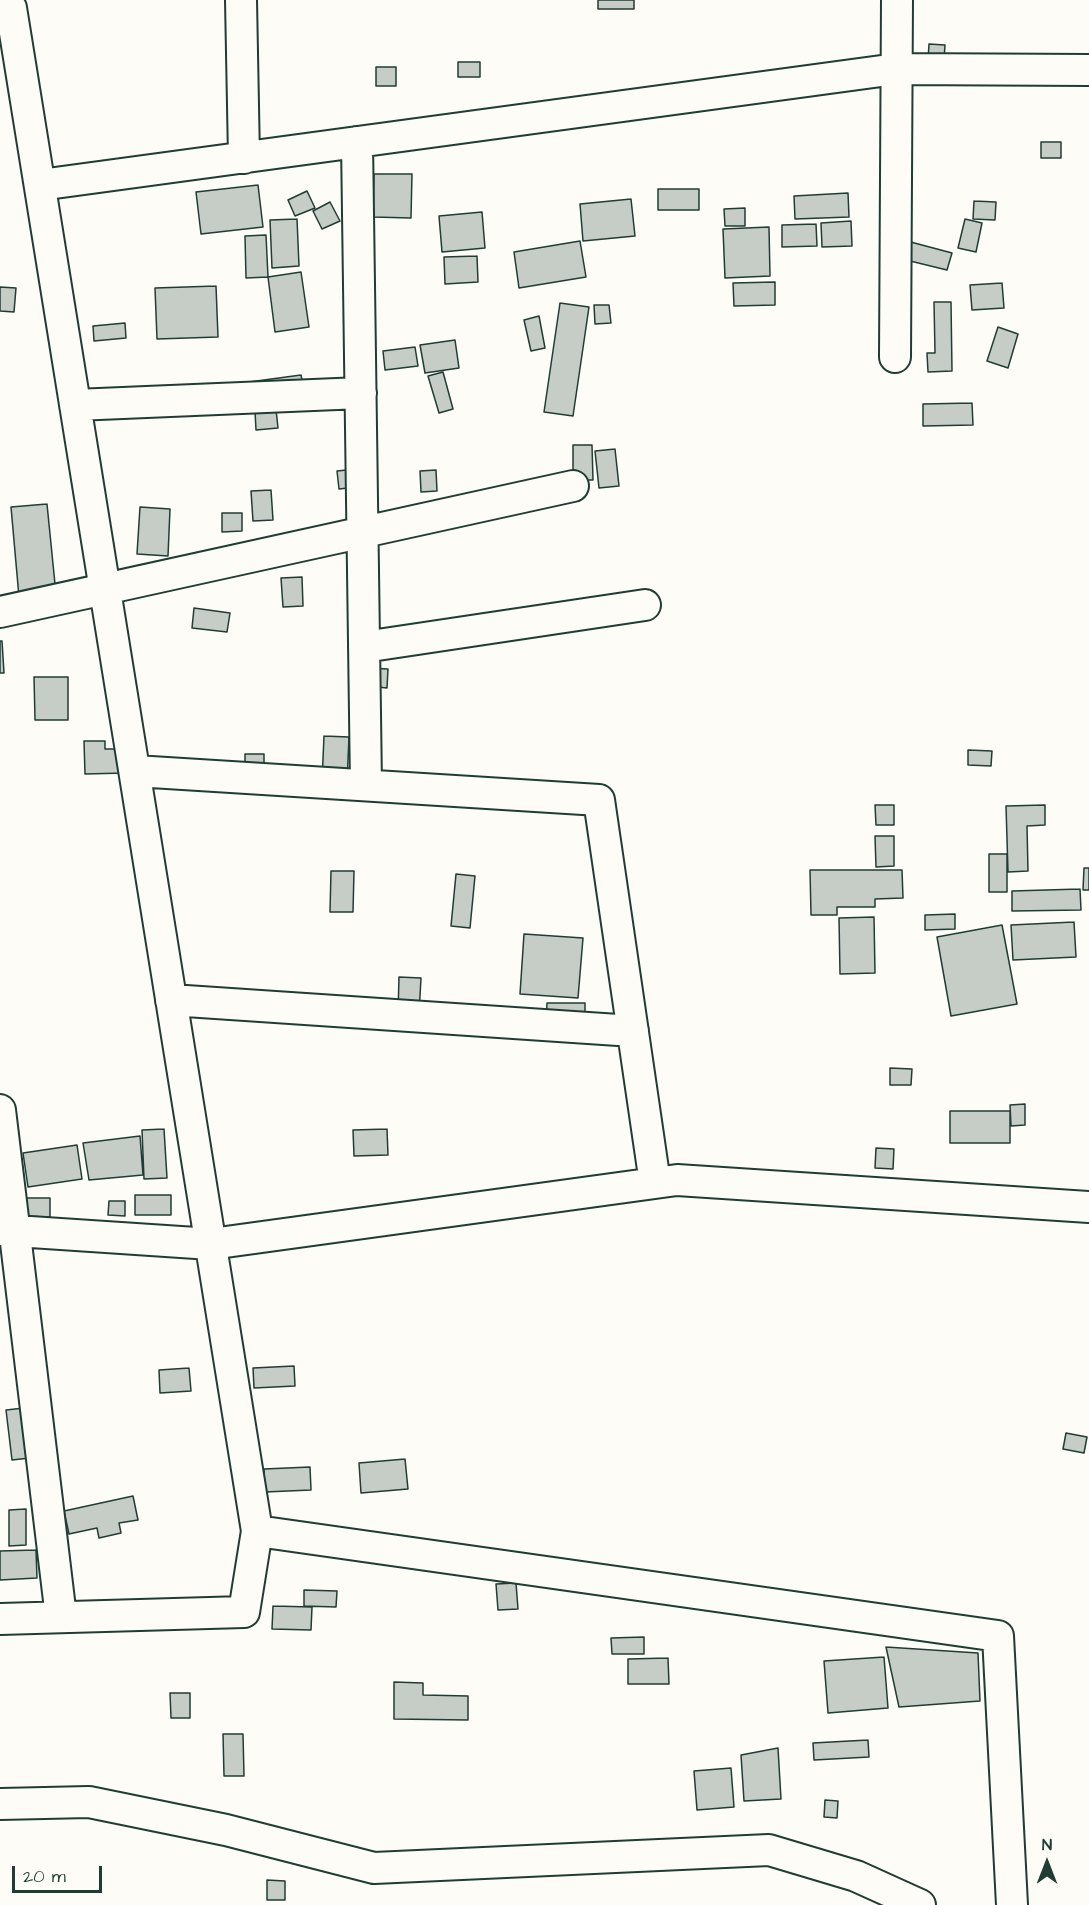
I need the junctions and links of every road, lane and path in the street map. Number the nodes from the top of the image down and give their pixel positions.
1 (241, 0) edge
2 (897, 0) edge
3 (0, 9) edge
4 (896, 69) junction
5 (1089, 70) edge
6 (357, 142) junction
7 (244, 158) junction
8 (40, 185) junction
9 (895, 357) dead end
10 (361, 393) junction
11 (75, 405) junction
12 (573, 486) dead end
13 (363, 532) junction
14 (105, 589) junction
15 (645, 605) dead end
16 (0, 612) edge
17 (364, 647) junction
18 (135, 771) junction
19 (366, 785) junction
20 (171, 1000) junction
21 (633, 1031) junction
22 (0, 1110) edge
23 (655, 1183) junction
24 (1089, 1207) edge
25 (7, 1230) edge
26 (211, 1244) junction
27 (257, 1532) junction
28 (61, 1617) junction
29 (0, 1619) edge
30 (0, 1804) edge
31 (920, 1905) edge
32 (1012, 1905) edge

1 - 7 street
2 - 4 street
3 - 8 street
4 - 5 street
4 - 6 street
4 - 9 street
6 - 7 street
6 - 10 street
7 - 8 street
8 - 11 street
10 - 11 street
10 - 13 street
11 - 14 street
12 - 13 street
13 - 14 street
13 - 17 street
14 - 16 street
14 - 18 street
15 - 17 street
17 - 19 street
18 - 19 street
18 - 20 street
19 - 21 street
20 - 21 street
20 - 26 street
21 - 23 street
22 - 25 street
23 - 24 street
23 - 26 street
25 - 26 street
25 - 28 street
26 - 27 street
27 - 28 street
27 - 32 street
28 - 29 street
30 - 31 street

